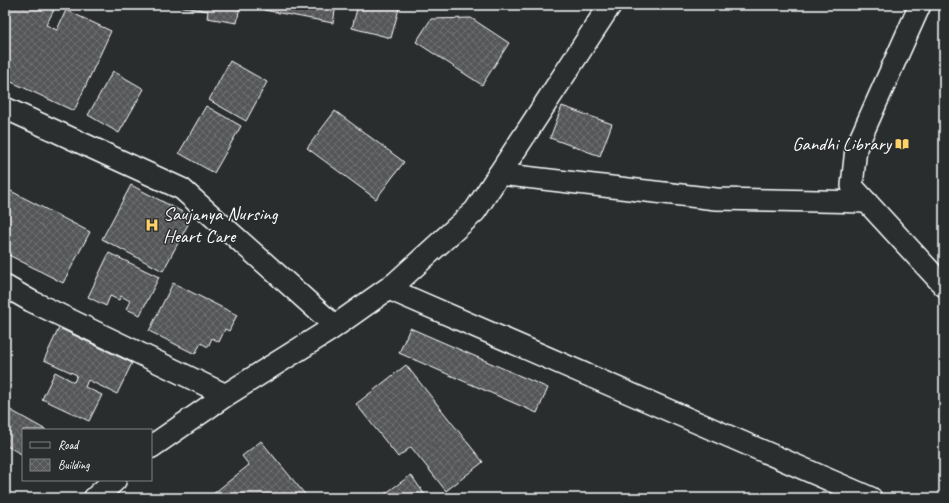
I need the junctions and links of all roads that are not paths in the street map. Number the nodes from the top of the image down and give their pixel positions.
1 (610, 5) edge
2 (920, 5) edge
3 (5, 108) edge
4 (499, 174) junction
5 (867, 202) junction
6 (5, 286) edge
7 (944, 286) edge
8 (389, 288) junction
9 (335, 326) junction
10 (226, 395) junction
11 (152, 446) edge
12 (114, 481) edge
13 (95, 498) edge
14 (871, 498) edge

1 - 4 street
2 - 5 street
3 - 9 street
4 - 5 street
4 - 8 street
5 - 7 street
6 - 10 street
8 - 9 street
8 - 14 street
9 - 10 street
10 - 11 street
12 - 13 street

